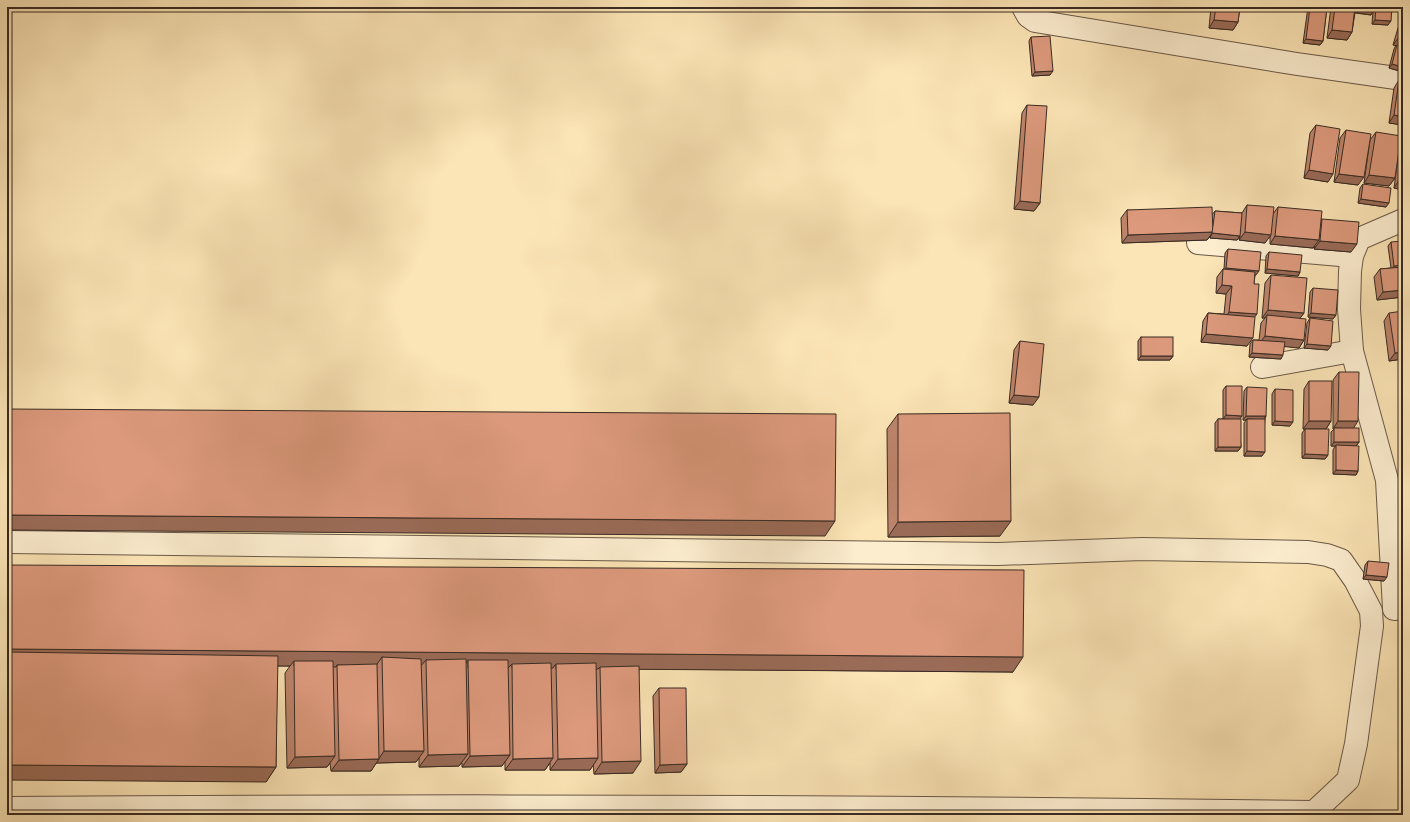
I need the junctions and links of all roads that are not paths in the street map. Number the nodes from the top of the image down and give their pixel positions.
1 (1022, 7) edge
2 (1403, 79) edge
3 (1403, 220) edge
4 (1198, 243) edge
5 (1352, 256) junction
6 (1352, 351) junction
7 (1262, 367) dead end
8 (1395, 479) edge
9 (7, 542) edge
10 (1398, 608) edge
11 (1371, 611) junction
12 (7, 808) edge
13 (1314, 814) edge

1 - 2 street
3 - 5 street
4 - 5 street
5 - 6 street
6 - 7 street
6 - 8 street
8 - 10 street
9 - 11 street
10 - 11 street
11 - 13 street
12 - 13 street

